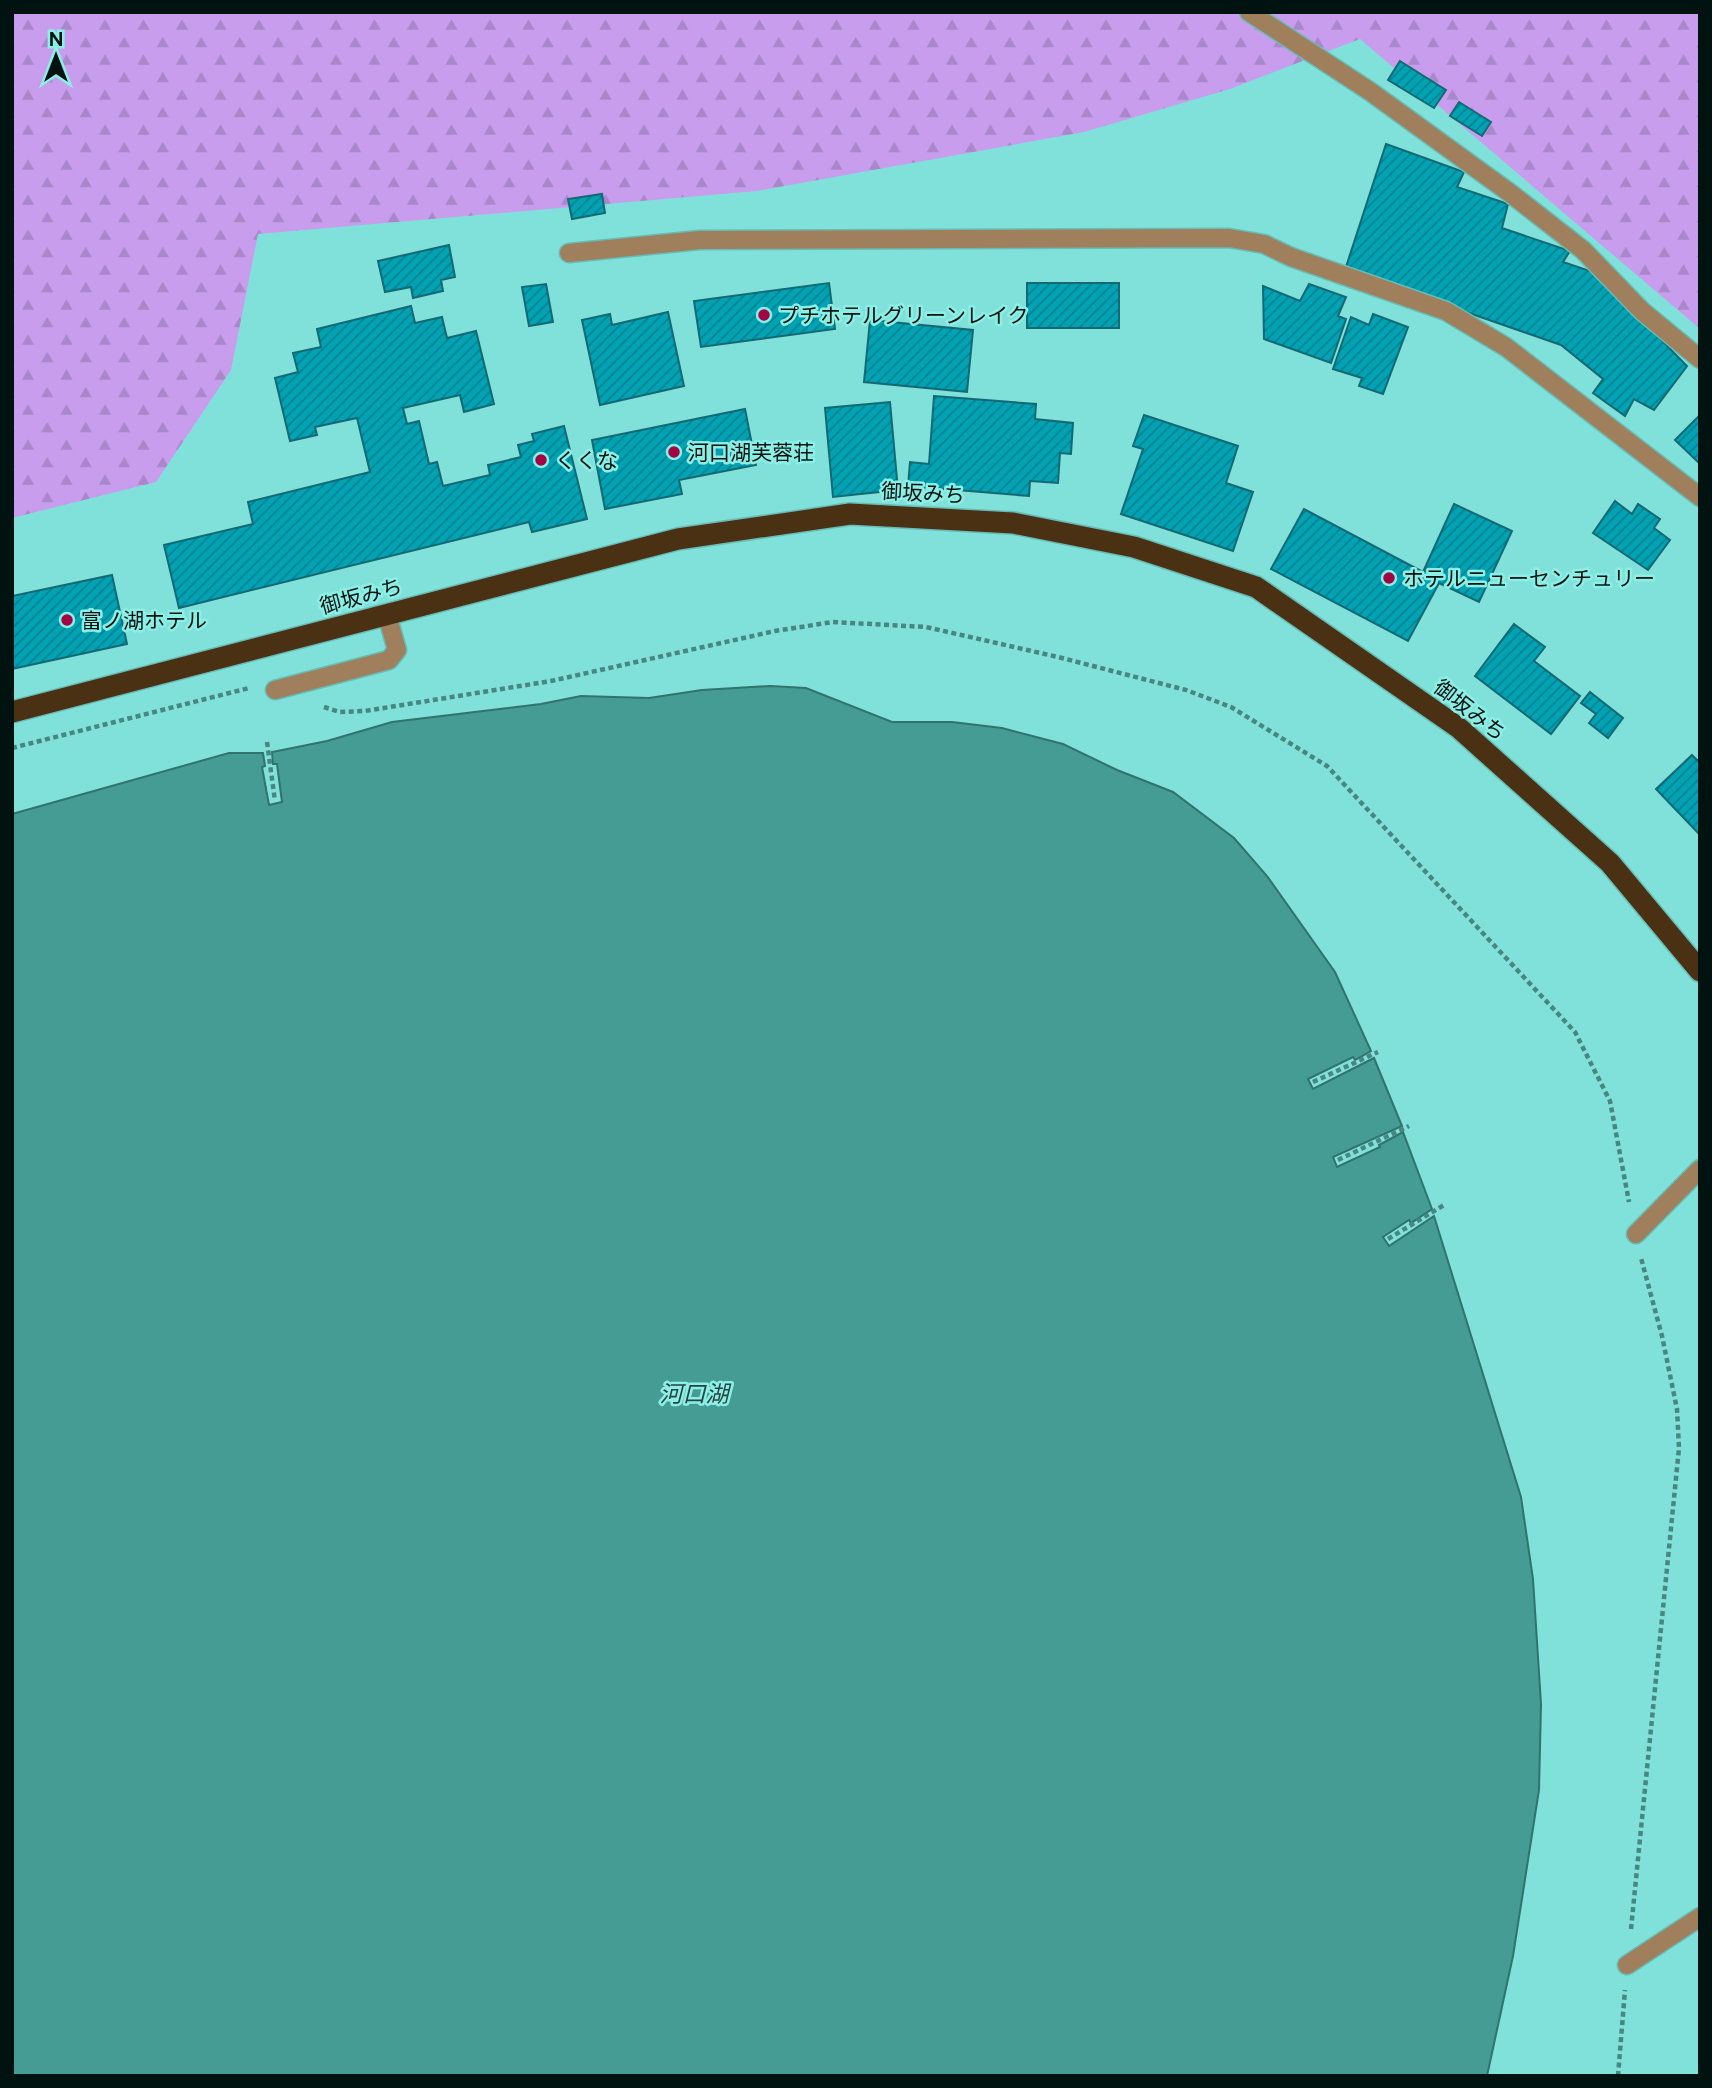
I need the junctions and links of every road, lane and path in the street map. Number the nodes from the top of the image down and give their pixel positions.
1 (1249, 12) edge
2 (569, 253) dead end
3 (1700, 359) edge
4 (1700, 497) edge
5 (387, 615) junction
6 (275, 690) junction
7 (12, 712) edge
8 (267, 742) dead end
9 (12, 748) edge
10 (275, 801) dead end
11 (1700, 971) edge
12 (1378, 1052) dead end
13 (1313, 1082) dead end
14 (1409, 1126) dead end
15 (1338, 1160) dead end
16 (1700, 1169) edge
17 (1444, 1205) dead end
18 (1636, 1234) junction
19 (1388, 1239) dead end
20 (1700, 1917) edge
21 (1627, 1965) junction
22 (1618, 2076) edge

1 - 3 street
2 - 4 street
5 - 6 street
5 - 7 highway, 御坂みち
5 - 11 highway, 御坂みち
6 - 9 path
6 - 18 path
8 - 10 path
12 - 13 path
14 - 15 path
16 - 18 street
17 - 19 path
18 - 21 path
20 - 21 street
21 - 22 path

